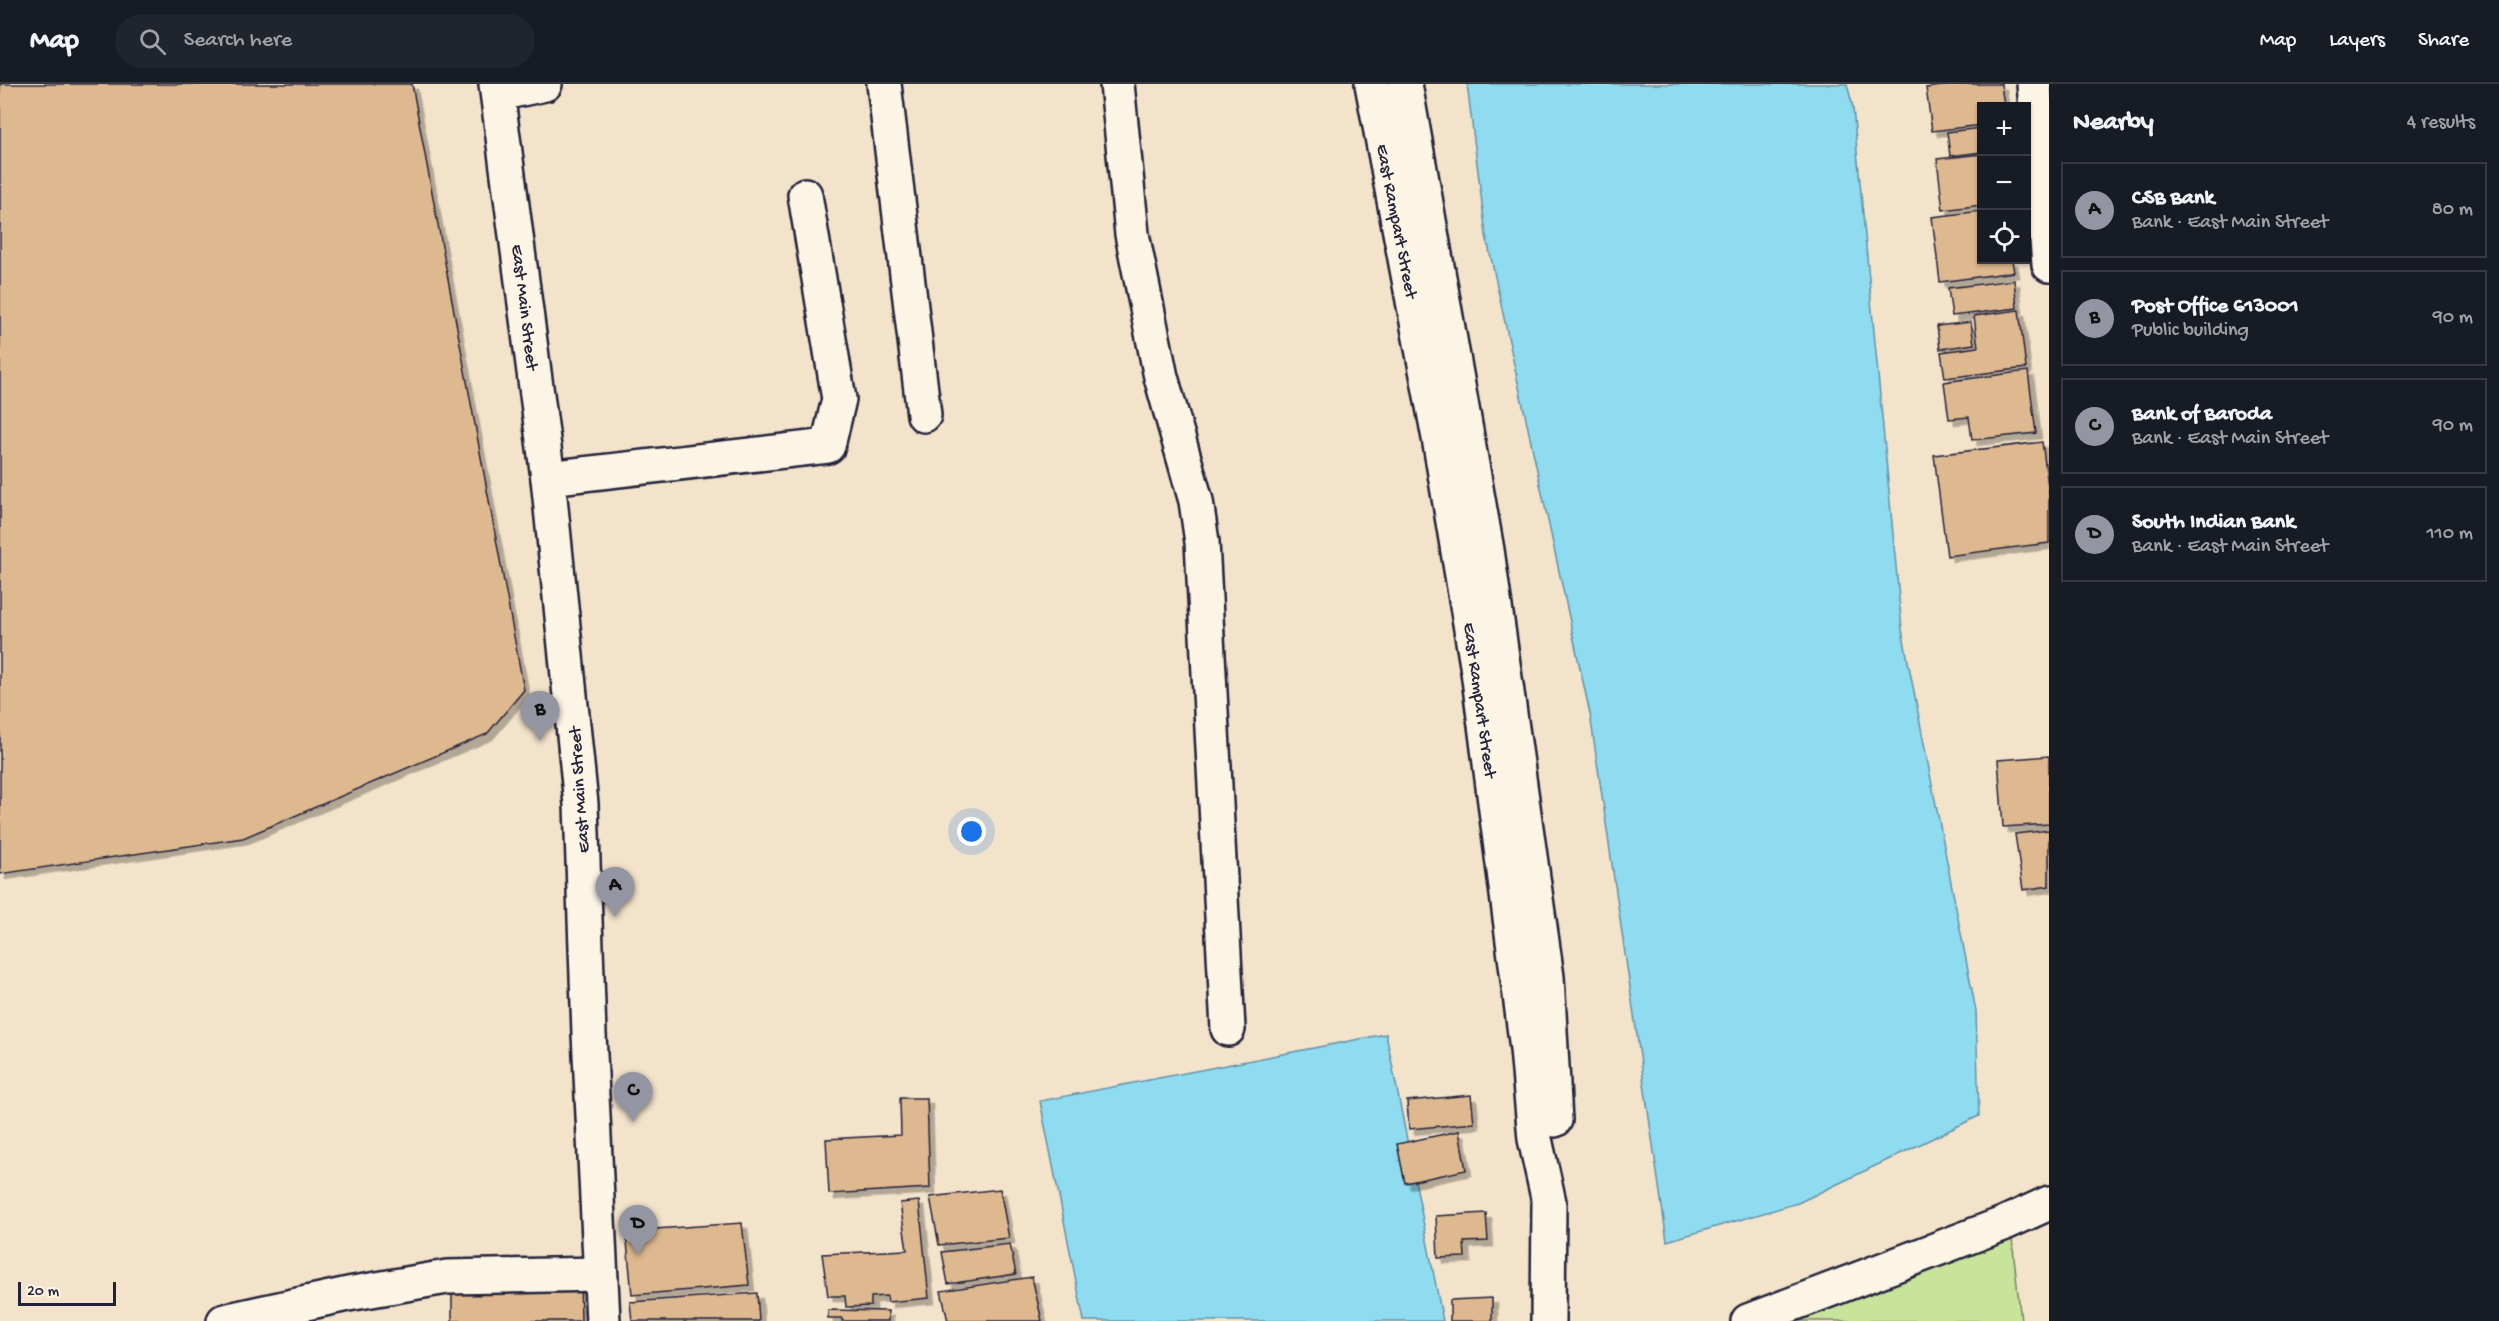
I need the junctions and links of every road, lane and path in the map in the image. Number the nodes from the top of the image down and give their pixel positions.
1 (545, 84) edge
2 (884, 84) edge
3 (1117, 84) edge
4 (1372, 84) edge
5 (1405, 84) edge
6 (2034, 84) edge
7 (497, 89) edge
8 (805, 195) dead end
9 (2049, 265) edge
10 (924, 415) dead end
11 (548, 478) junction
12 (1228, 1029) dead end
13 (1549, 1202) junction
14 (2049, 1203) edge
15 (600, 1274) junction
16 (224, 1321) edge
17 (603, 1321) edge
18 (1548, 1321) edge
19 (1748, 1321) edge

1 - 7 street
2 - 10 street
3 - 12 street
4 - 13 street, East Rampart Street
5 - 13 street
6 - 9 street
7 - 11 street, East Main Street
8 - 11 street
11 - 15 street, East Main Street
13 - 18 street, East Rampart Street
14 - 19 street
15 - 16 street
15 - 17 street, East Main Street

